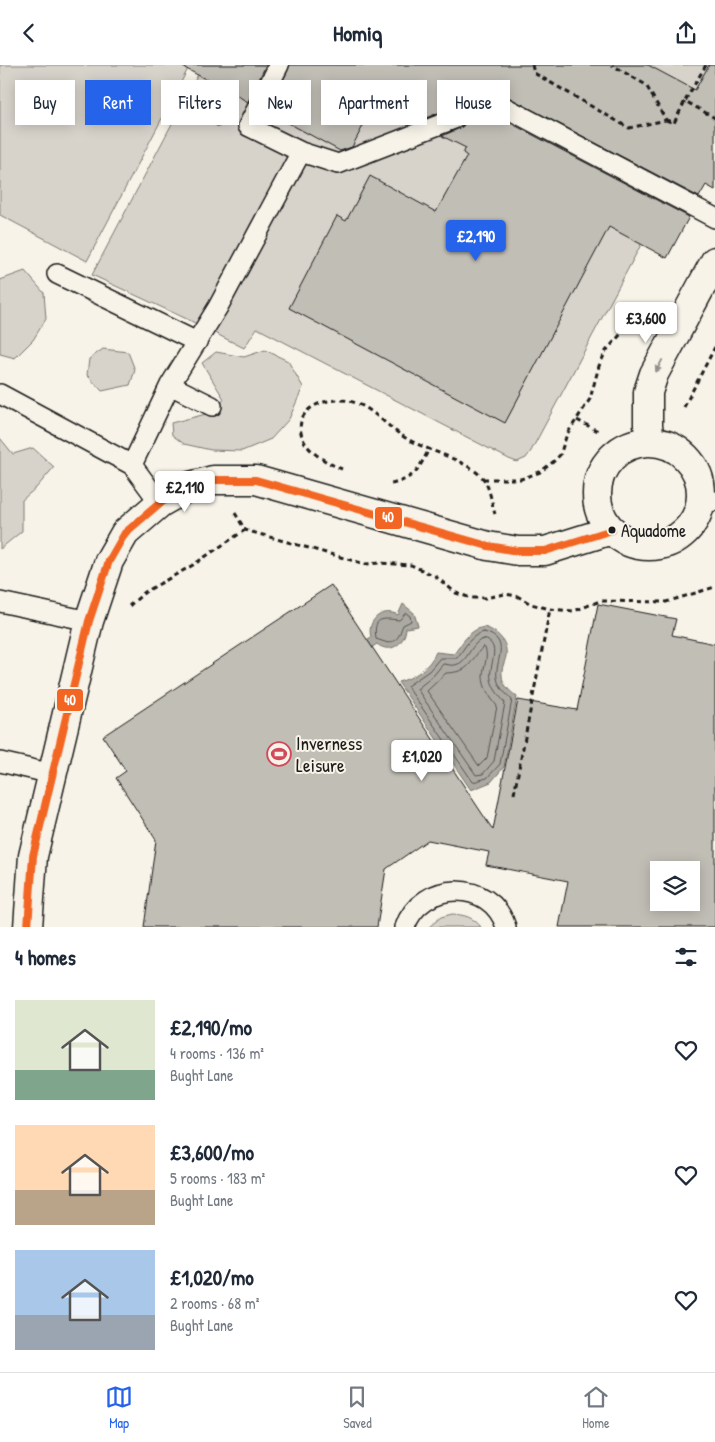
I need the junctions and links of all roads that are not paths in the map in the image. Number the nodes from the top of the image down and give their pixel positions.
1 (279, 65) edge
2 (300, 152) junction
3 (715, 219) edge
4 (715, 261) edge
5 (58, 274) dead end
6 (197, 342) junction
7 (170, 385) junction
8 (0, 394) edge
9 (212, 406) dead end
10 (650, 442) junction
11 (132, 465) junction
12 (708, 502) edge
13 (160, 503) junction
14 (612, 531) junction
15 (0, 602) edge
16 (89, 621) junction
17 (0, 762) edge
18 (53, 774) junction
19 (28, 927) edge
20 (405, 927) edge
21 (506, 927) edge

1 - 2 lane
2 - 3 lane
2 - 6 lane
4 -> 10 street
5 - 6 lane
6 - 7 lane
7 - 9 lane
7 - 11 lane
8 - 11 lane
10 - 12 street
10 - 14 street
11 - 13 lane
12 - 14 street
13 - 14 street
13 - 16 street
15 - 16 lane
16 - 18 street
17 - 18 lane
18 - 19 street
20 - 21 lane

